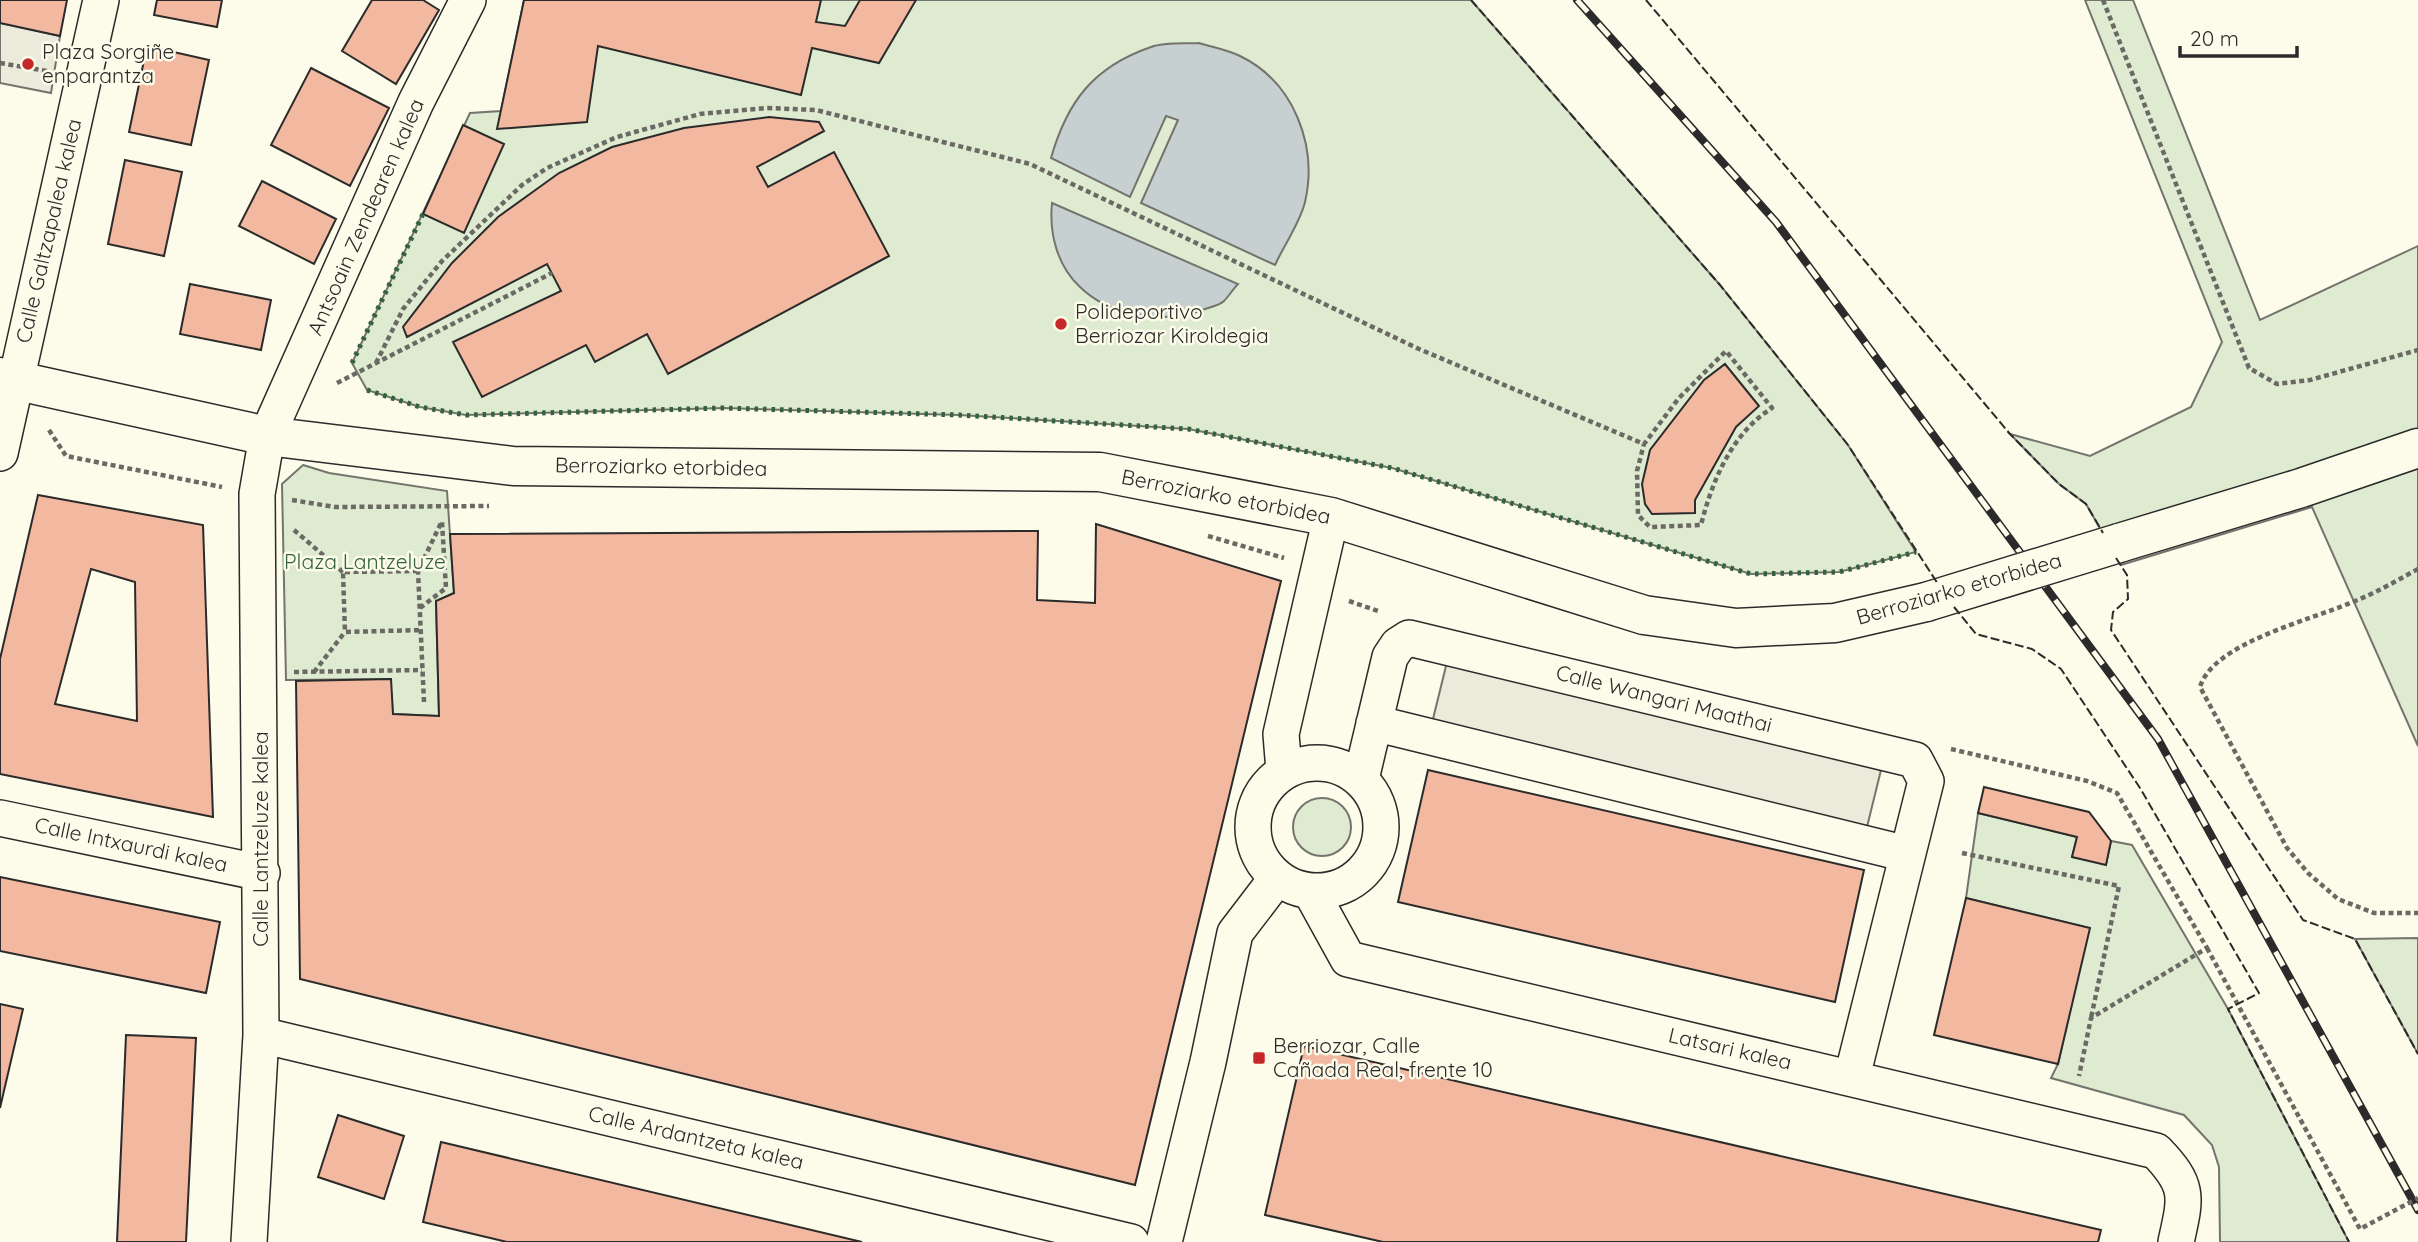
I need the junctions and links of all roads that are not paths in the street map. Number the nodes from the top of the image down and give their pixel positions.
1 (101, 0) edge
2 (468, 0) edge
3 (8, 379) edge
4 (267, 436) junction
5 (2418, 448) edge
6 (0, 453) edge
7 (1331, 517) junction
8 (1374, 723) junction
9 (1284, 771) junction
10 (1361, 779) junction
11 (0, 818) edge
12 (1906, 854) junction
13 (262, 873) junction
14 (1277, 878) junction
15 (1311, 892) junction
16 (261, 1035) junction
17 (1852, 1077) junction
18 (249, 1242) edge
19 (1131, 1242) edge
20 (1164, 1242) edge
21 (2176, 1242) edge

1 - 3 street, Calle Galtzapalea kalea
2 - 4 street, Antsoain Zendearen kalea
3 - 4 street, Berroziarko etorbidea
3 - 6 street, Calle Galtzapalea kalea
4 - 7 street, Berroziarko etorbidea
4 - 13 street, Calle Lantzeluze kalea
5 - 7 street, Berroziarko etorbidea, bridge
7 - 9 street
8 - 10 street, Calle Wangari Maathai
8 - 12 street
8 - 12 street, Calle Wangari Maathai
9 - 10 street
9 - 14 street
10 - 15 street
11 - 13 street, Calle Intxaurdi kalea
12 - 17 street, Calle Wangari Maathai
13 - 16 street, Calle Lantzeluze kalea
14 - 15 street
14 - 20 street
15 - 17 street, Latsari kalea
16 - 18 street, Calle Lantzeluze kalea
16 - 19 street, Calle Ardantzeta kalea
17 - 21 street, Latsari kalea

